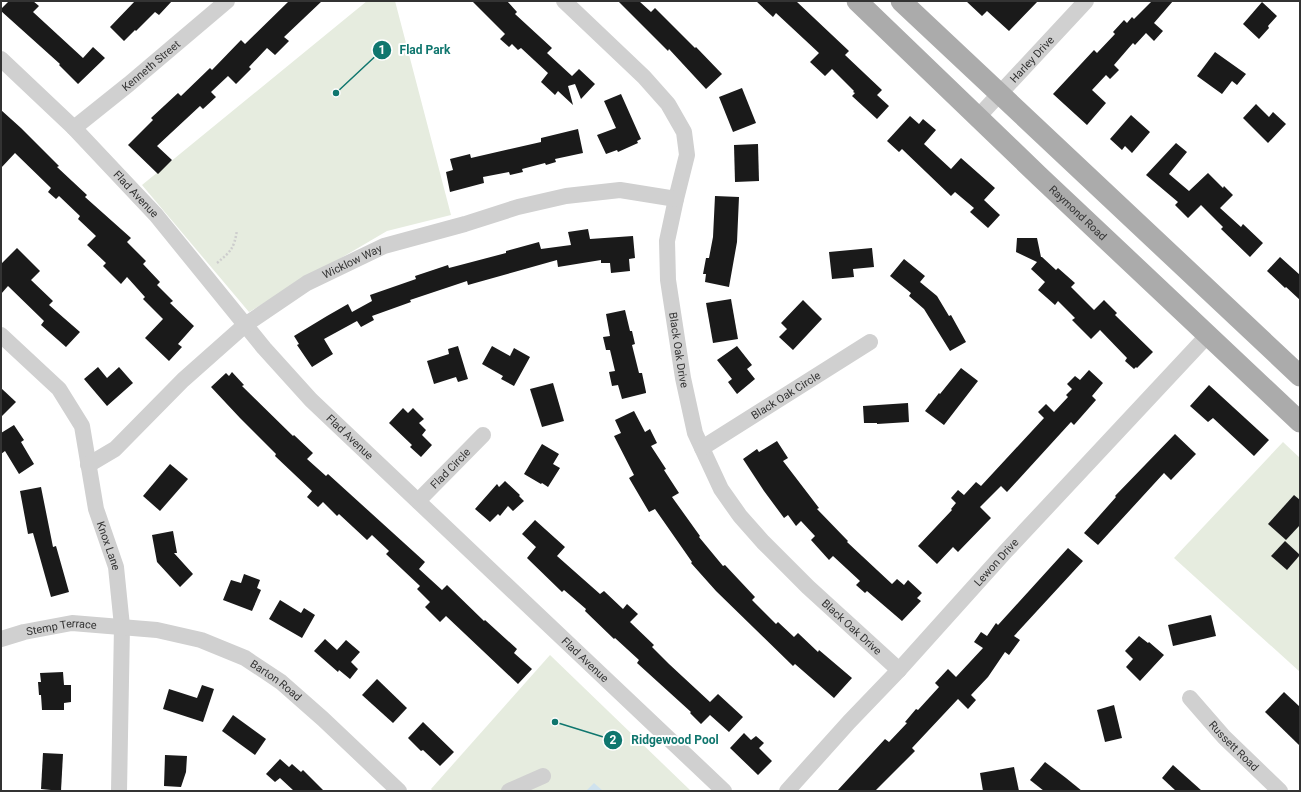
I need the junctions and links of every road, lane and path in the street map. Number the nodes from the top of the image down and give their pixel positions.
1 (227, 1) edge
2 (564, 1) edge
3 (857, 1) edge
4 (901, 1) edge
5 (1086, 1) edge
6 (1, 59) edge
7 (999, 94) junction
8 (978, 117) junction
9 (74, 128) junction
10 (676, 199) junction
11 (237, 230) dead end
12 (217, 263) dead end
13 (245, 325) junction
14 (1, 335) edge
15 (1208, 336) junction
16 (870, 342) dead end
17 (1300, 376) edge
18 (1300, 422) edge
19 (483, 435) dead end
20 (702, 448) junction
21 (88, 464) junction
22 (418, 501) junction
23 (122, 626) junction
24 (1, 639) edge
25 (899, 670) junction
26 (1190, 698) dead end
27 (543, 776) dead end
28 (119, 791) edge
29 (399, 791) edge
30 (509, 791) edge
31 (724, 791) edge
32 (787, 791) edge
33 (1280, 791) edge

1 - 9 street, Kenneth Street
2 - 10 street, Black Oak Drive
3 - 8 main road, Raymond Road
4 - 7 main road
5 - 7 street, Harley Drive
6 - 9 street, Flad Avenue
7 - 8 street, Harley Drive
7 - 17 main road
8 - 15 main road, Raymond Road
9 - 13 street, Flad Avenue
10 - 13 street, Wicklow Way
10 - 20 street, Black Oak Drive
11 - 12 path
13 - 21 street, Wicklow Way
13 - 22 street, Flad Avenue
14 - 21 street, Knox Lane
15 - 18 main road, Raymond Road
15 - 25 street, Lewon Drive
16 - 20 street, Black Oak Circle
19 - 22 street, Flad Circle
20 - 25 street, Black Oak Drive
21 - 23 street, Knox Lane
22 - 31 street, Flad Avenue
23 - 24 street, Stemp Terrace
23 - 28 street, Knox Lane
23 - 29 street, Barton Road
25 - 32 street, Lewon Drive
26 - 33 street, Russett Road
27 - 30 street

